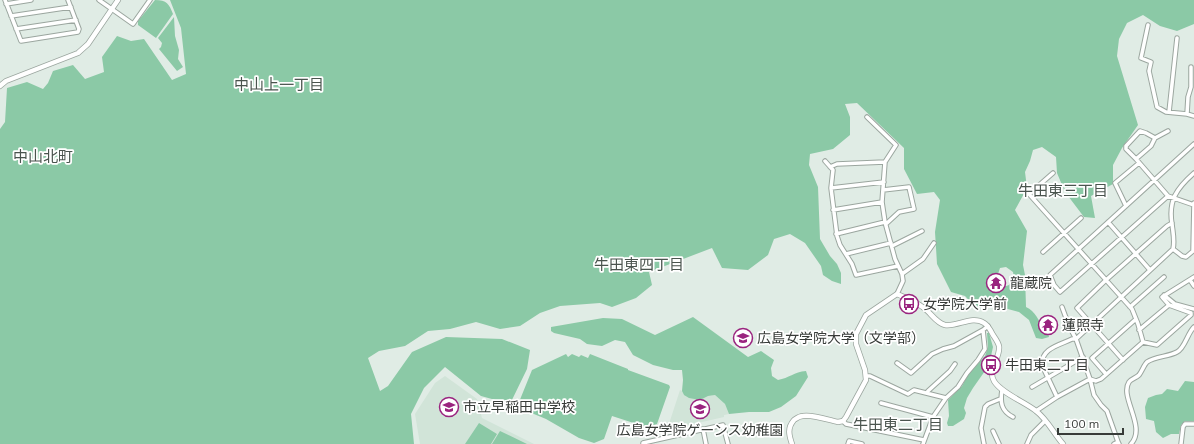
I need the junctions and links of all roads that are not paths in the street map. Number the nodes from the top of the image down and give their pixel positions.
1 (31, 0) edge
2 (68, 0) edge
3 (98, 0) edge
4 (118, 0) edge
5 (150, 0) edge
6 (5, 2) edge
7 (71, 7) junction
8 (112, 9) junction
9 (11, 16) junction
10 (76, 20) junction
11 (1148, 25) dead end
12 (16, 29) junction
13 (1177, 38) dead end
14 (1191, 67) dead end
15 (0, 86) edge
16 (1169, 112) junction
17 (1187, 114) junction
18 (1194, 116) edge
19 (867, 117) dead end
20 (1168, 131) dead end
21 (1155, 138) junction
22 (1194, 144) edge
23 (825, 161) dead end
24 (1138, 161) junction
25 (885, 162) junction
26 (830, 167) junction
27 (1053, 173) dead end
28 (1194, 173) edge
29 (1154, 180) junction
30 (884, 182) junction
31 (831, 188) junction
32 (883, 190) junction
33 (1168, 196) junction
34 (1173, 198) junction
35 (882, 202) junction
36 (1194, 204) edge
37 (1126, 206) junction
38 (833, 210) junction
39 (1081, 218) dead end
40 (1108, 222) junction
41 (1172, 222) junction
42 (886, 223) junction
43 (922, 231) dead end
44 (836, 234) junction
45 (1064, 234) junction
46 (1122, 238) junction
47 (934, 243) dead end
48 (891, 245) junction
49 (1078, 249) junction
50 (1173, 249) junction
51 (1044, 252) dead end
52 (1136, 253) junction
53 (846, 254) junction
54 (1092, 264) junction
55 (898, 266) junction
56 (1150, 270) junction
57 (902, 274) junction
58 (1164, 277) dead end
59 (1194, 277) edge
60 (1106, 280) junction
61 (1190, 280) junction
62 (1194, 286) edge
63 (897, 294) junction
64 (1164, 295) junction
65 (1121, 297) junction
66 (1169, 305) junction
67 (1062, 307) dead end
68 (1130, 307) junction
69 (1194, 309) edge
70 (1136, 319) junction
71 (1091, 325) junction
72 (988, 326) junction
73 (1194, 327) edge
74 (983, 330) junction
75 (1139, 330) junction
76 (1076, 339) junction
77 (1143, 342) junction
78 (1108, 343) junction
79 (1083, 357) junction
80 (1123, 360) junction
81 (897, 364) dead end
82 (955, 364) dead end
83 (1106, 374) junction
84 (866, 376) junction
85 (1048, 378) junction
86 (1090, 379) junction
87 (1032, 388) dead end
88 (1002, 390) junction
89 (927, 393) junction
90 (1057, 397) junction
91 (946, 398) junction
92 (1000, 399) junction
93 (881, 403) dead end
94 (1036, 411) junction
95 (933, 417) junction
96 (1014, 417) dead end
97 (843, 421) junction
98 (1045, 421) junction
99 (1194, 424) edge
100 (703, 429) junction
101 (993, 431) dead end
102 (923, 442) edge
103 (1117, 443) edge
104 (643, 444) edge
105 (706, 444) edge
106 (728, 444) edge
107 (792, 444) edge
108 (848, 444) edge
109 (862, 444) edge
110 (984, 444) edge
111 (999, 444) edge
112 (1027, 444) edge
113 (1064, 444) edge
114 (1131, 444) edge
115 (1181, 444) edge

1 - 6 street
2 - 7 street
3 - 8 street
4 - 8 street
5 - 8 street
6 - 9 street
7 - 9 street
7 - 10 street
8 - 15 street
9 - 12 street
10 - 12 street
10 - 12 street
11 - 16 street
13 - 16 street
14 - 17 street
16 - 17 street
17 - 18 street
19 - 25 street
20 - 21 street
21 - 24 street
21 - 24 street
22 - 29 street
23 - 26 street
24 - 29 street
24 - 37 street
25 - 26 street
25 - 30 street
26 - 31 street
27 - 45 street
28 - 34 street
29 - 33 street
29 - 37 street
30 - 31 street
30 - 32 street
31 - 38 street
32 - 35 street
32 - 42 street
33 - 34 street
33 - 46 street
34 - 36 street
34 - 41 street
35 - 38 street
35 - 42 street
36 - 50 street
37 - 40 street
38 - 44 street
39 - 45 street
40 - 46 street
40 - 49 street
41 - 50 street
41 - 52 street
42 - 44 street
42 - 48 street
43 - 48 street
44 - 53 street
45 - 49 street
45 - 51 street
46 - 52 street
46 - 54 street
47 - 57 street
48 - 53 street
48 - 55 street
49 - 54 street
49 - 54 street
50 - 56 street
52 - 56 street
52 - 60 street
53 - 55 street
54 - 60 street
55 - 57 street
56 - 65 street
57 - 63 street
58 - 68 street
59 - 61 street
60 - 65 street
60 - 71 street
61 - 62 street
61 - 64 street
63 - 72 street
63 - 84 street
64 - 66 street
64 - 69 street
65 - 68 street
65 - 71 street
66 - 75 street
66 - 77 street
67 - 76 street
68 - 70 street
70 - 75 street
70 - 78 street
71 - 76 street
71 - 78 street
72 - 74 street
72 - 88 street
73 - 114 street
74 - 81 street
74 - 91 street
75 - 77 street
76 - 79 street
76 - 85 street
77 - 80 street
78 - 80 street
78 - 83 street
79 - 85 street
79 - 86 street
80 - 83 street
82 - 89 street
83 - 86 street
84 - 89 street
84 - 97 street
85 - 87 street
85 - 90 street
86 - 90 street
86 - 103 street
88 - 92 street
88 - 94 street
89 - 91 street
90 - 94 street
91 - 95 street
92 - 96 street
92 - 110 street
93 - 95 street
94 - 98 street
95 - 102 street
97 - 102 street
97 - 107 street
98 - 112 street
98 - 113 street
99 - 115 street
100 - 104 street
100 - 105 street
100 - 106 street
101 - 111 street
108 - 109 street

